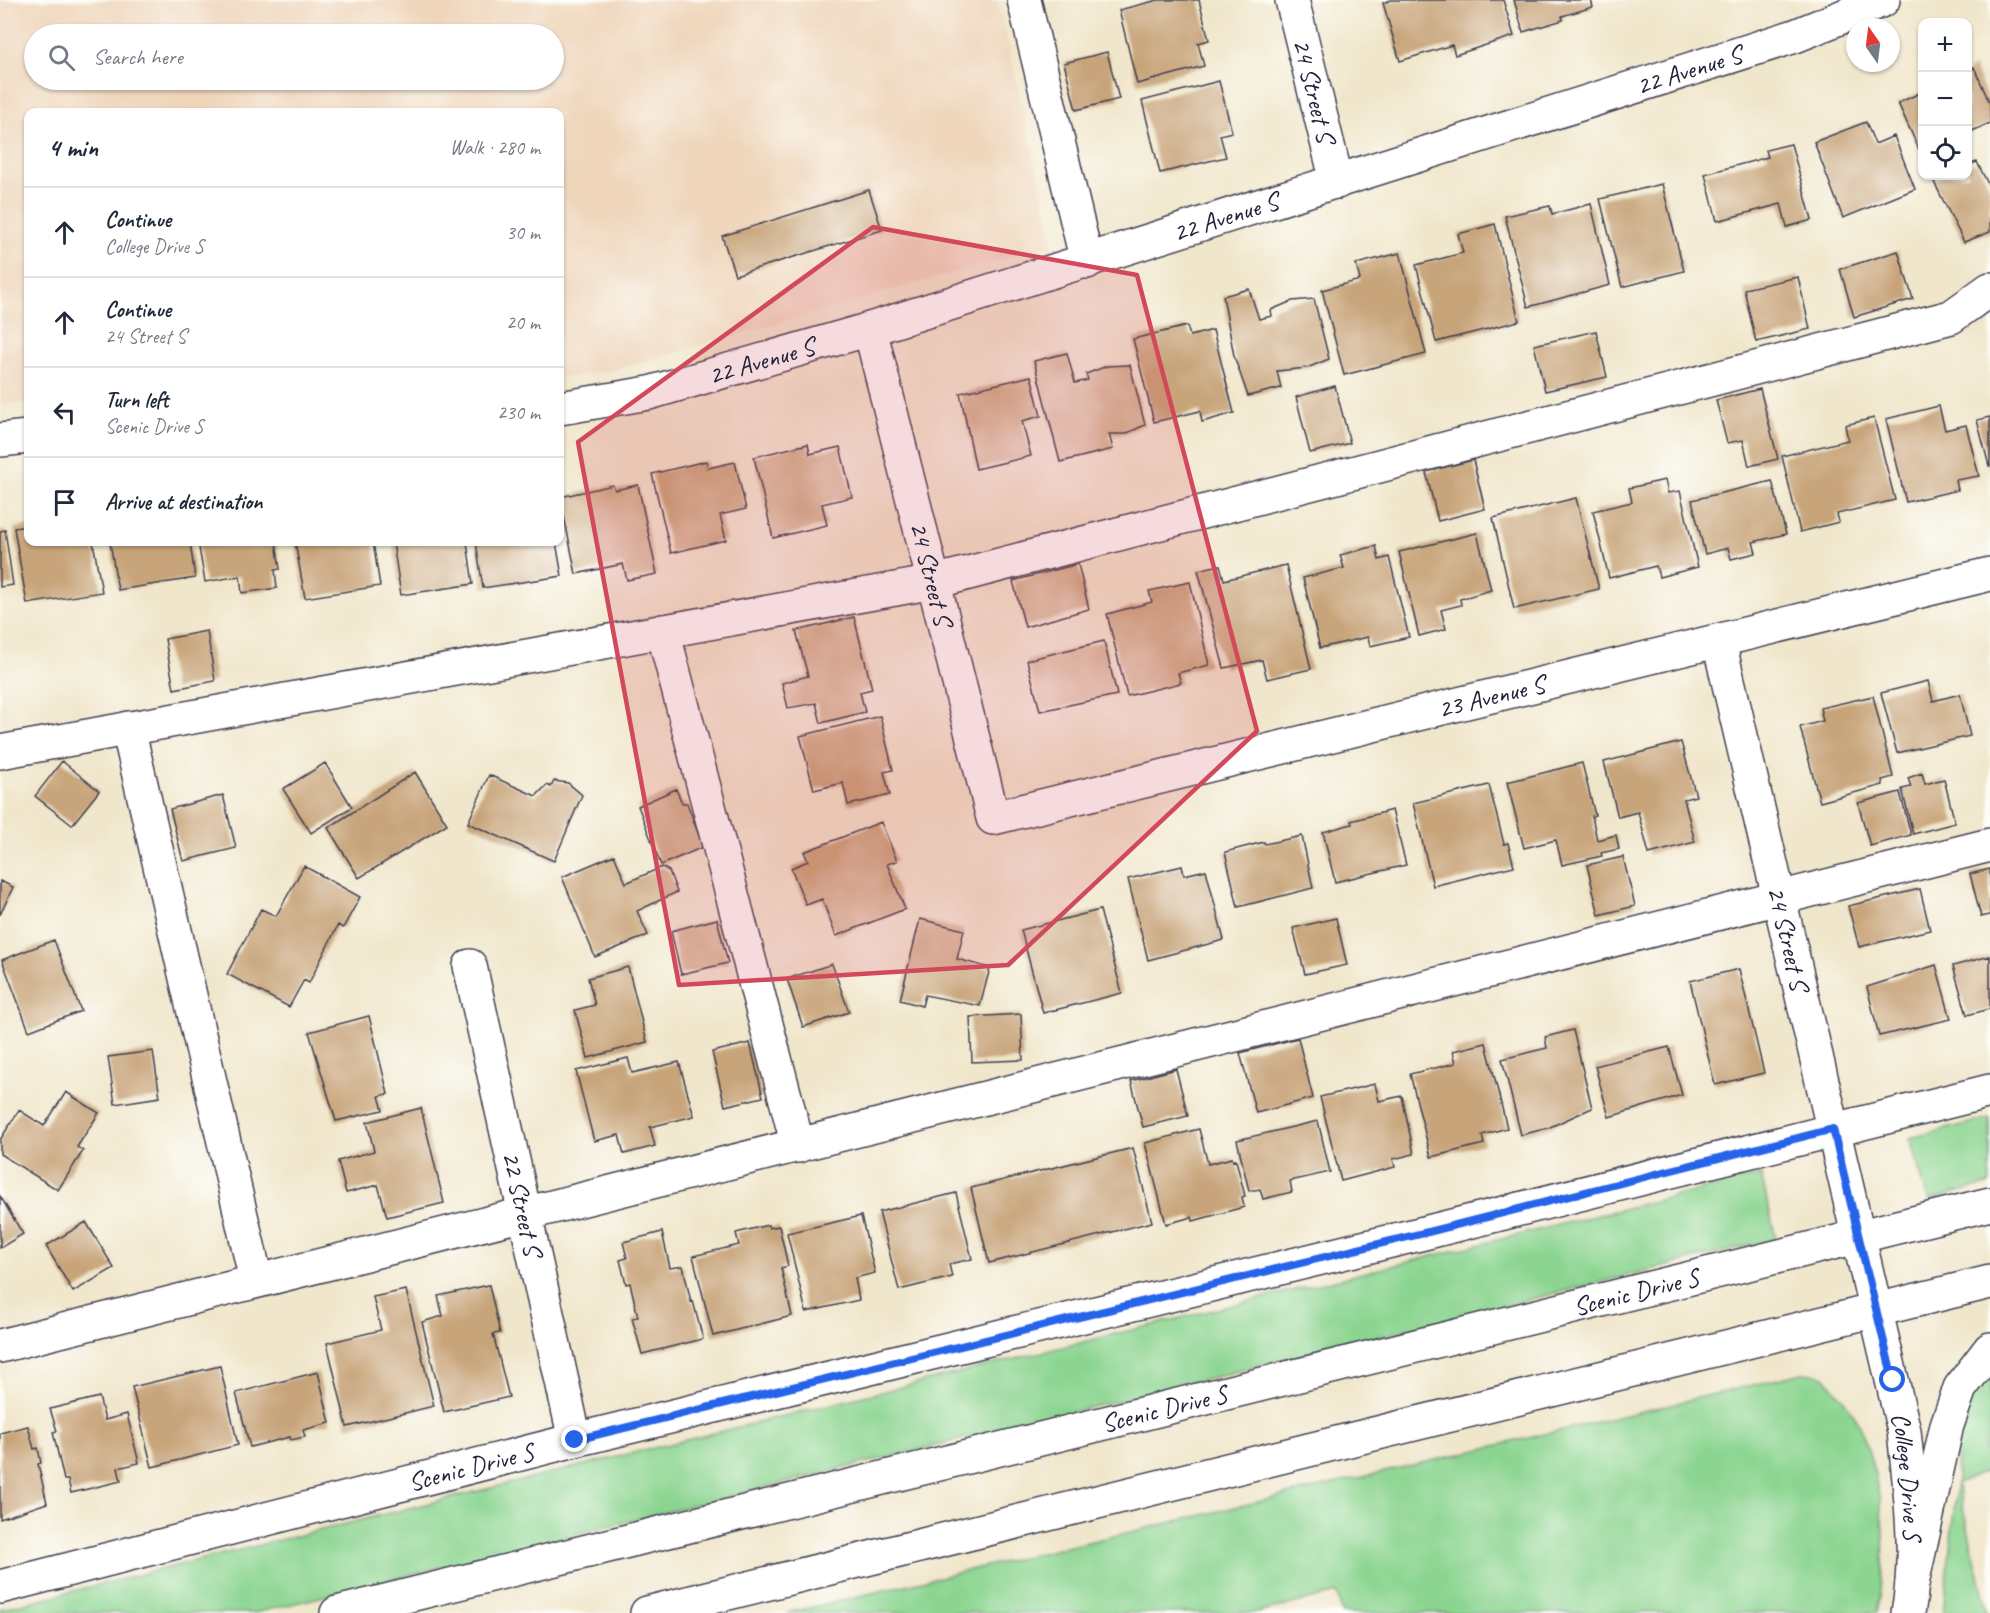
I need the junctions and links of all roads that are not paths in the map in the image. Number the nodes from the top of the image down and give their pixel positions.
1 (1024, 0) edge
2 (1292, 0) edge
3 (1882, 0) edge
4 (1337, 182) junction
5 (1087, 262) junction
6 (1990, 290) edge
7 (870, 329) junction
8 (564, 407) edge
9 (24, 437) edge
10 (0, 440) edge
11 (1990, 574) edge
12 (934, 582) junction
13 (663, 631) junction
14 (1719, 642) junction
15 (128, 728) junction
16 (0, 752) edge
17 (993, 818) joint
18 (1990, 845) edge
19 (1779, 900) junction
20 (470, 966) dead end
21 (1990, 1091) edge
22 (1833, 1129) junction
23 (798, 1146) junction
24 (1990, 1204) edge
25 (525, 1215) junction
26 (1859, 1236) junction
27 (256, 1280) junction
28 (1990, 1282) edge
29 (1875, 1309) junction
30 (0, 1346) edge
31 (1990, 1349) edge
32 (575, 1440) junction
33 (0, 1587) edge
34 (1910, 1599) edge
35 (337, 1613) edge
36 (647, 1613) edge

1 - 5 street
2 - 4 street, 24 Street S
3 - 4 street, 22 Avenue S
4 - 5 street, 22 Avenue S
5 - 7 street, 22 Avenue S
6 - 12 street
7 - 8 street, 22 Avenue S
7 - 12 street, 24 Street S
9 - 10 street
11 - 14 street, 23 Avenue S
12 - 13 street
12 - 17 street, 24 Street S
13 - 15 street
13 - 23 street
14 - 17 street, 23 Avenue S
14 - 19 street, 24 Street S
15 - 16 street
15 - 27 street
18 - 19 street
19 - 22 street, 24 Street S
19 - 23 street
20 - 25 street, 22 Street S
21 - 22 street, Scenic Drive S
22 - 26 street, 24 Street S
22 - 32 street, Scenic Drive S
23 - 25 street
24 - 26 street, Scenic Drive S
25 - 27 street
25 - 32 street, 22 Street S
26 - 29 street, College Drive S
26 - 35 street, Scenic Drive S
27 - 30 street
28 - 29 street
29 - 34 street, College Drive S
29 - 36 street
31 - 34 street
32 - 33 street, Scenic Drive S

